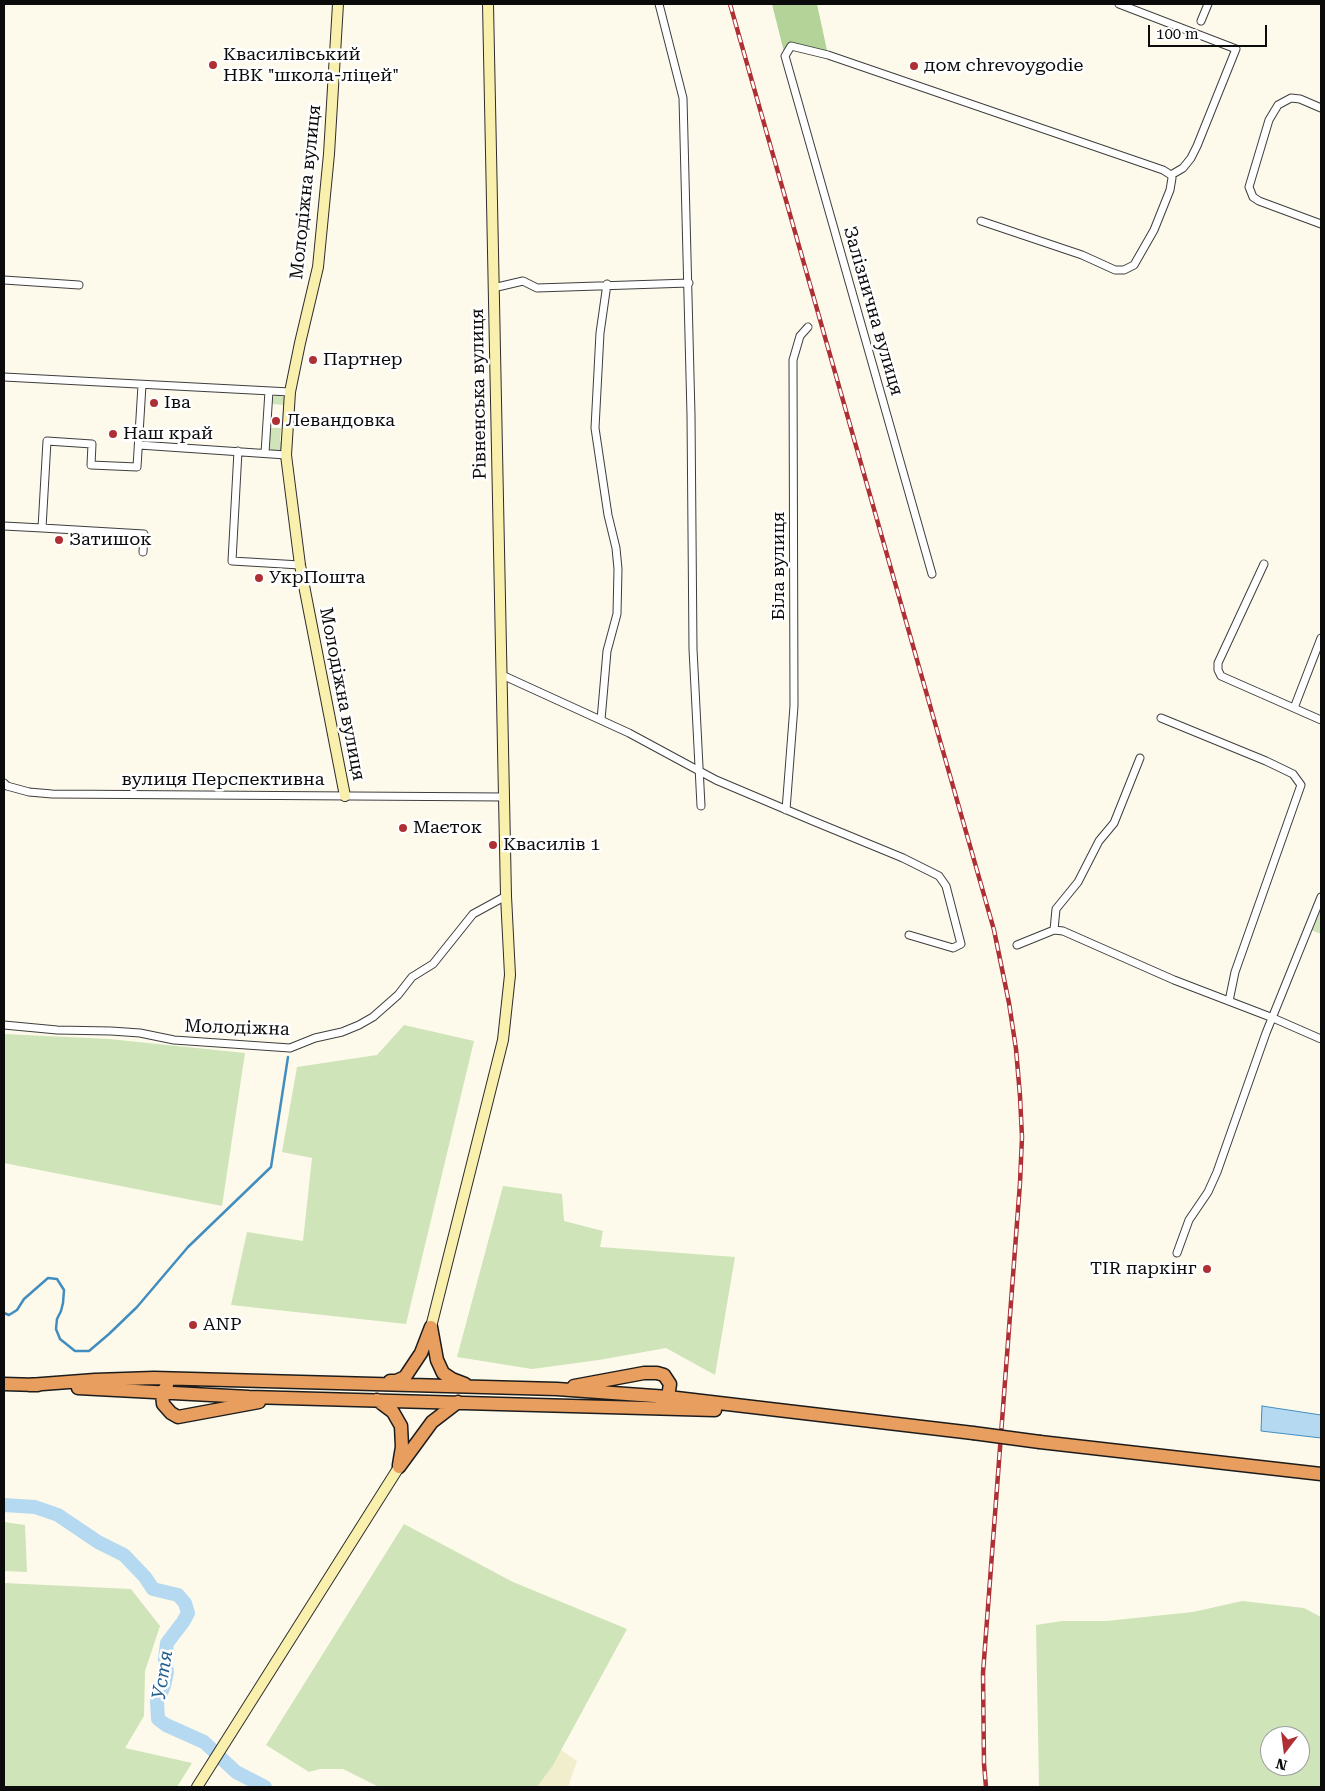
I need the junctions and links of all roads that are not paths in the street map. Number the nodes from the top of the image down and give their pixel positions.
1 (338, 4) edge
2 (488, 4) edge
3 (659, 4) edge
4 (1119, 4) edge
5 (1208, 4) edge
6 (1201, 21) dead end
7 (1321, 108) edge
8 (1170, 175) junction
9 (981, 221) dead end
10 (1321, 224) edge
11 (4, 280) edge
12 (688, 283) junction
13 (607, 284) junction
14 (79, 286) dead end
15 (493, 288) junction
16 (808, 327) dead end
17 (4, 378) edge
18 (142, 385) junction
19 (269, 391) junction
20 (290, 392) junction
21 (138, 445) junction
22 (238, 451) junction
23 (265, 453) junction
24 (286, 455) junction
25 (4, 526) edge
26 (42, 528) junction
27 (143, 552) dead end
28 (1264, 564) dead end
29 (300, 565) junction
30 (932, 574) dead end
31 (1321, 638) edge
32 (502, 675) junction
33 (1294, 708) junction
34 (1161, 718) dead end
35 (601, 720) junction
36 (1321, 720) edge
37 (1140, 758) dead end
38 (699, 770) junction
39 (4, 783) edge
40 (345, 796) junction
41 (504, 797) junction
42 (700, 806) dead end
43 (786, 810) junction
44 (506, 896) junction
45 (1321, 897) edge
46 (1054, 930) junction
47 (909, 935) dead end
48 (1017, 945) dead end
49 (1229, 1001) junction
50 (1273, 1018) junction
51 (4, 1024) edge
52 (1321, 1039) edge
53 (1178, 1253) dead end
54 (431, 1327) junction
55 (170, 1378) junction
56 (4, 1384) edge
57 (365, 1384) junction
58 (30, 1385) junction
59 (474, 1387) junction
60 (557, 1389) junction
61 (163, 1392) junction
62 (668, 1397) junction
63 (279, 1398) junction
64 (377, 1400) junction
65 (458, 1402) junction
66 (646, 1408) junction
67 (795, 1412) junction
68 (399, 1467) junction
69 (1321, 1474) edge
70 (197, 1787) edge

1 - 20 main road, Молодіжна вулиця
2 - 15 main road, Рівненська вулиця
3 - 12 street
4 - 8 street
5 - 6 street
7 - 10 street
8 - 9 street
8 - 30 street, Залізнична вулиця
11 - 14 street
12 - 13 street
12 - 38 street
13 - 15 street
13 - 35 street
15 - 32 main road, Рівненська вулиця
16 - 43 street, Біла вулиця
17 - 18 street
18 - 19 street
18 - 21 street
19 - 20 street
19 - 23 street
20 - 24 main road, Молодіжна вулиця
21 - 22 street
21 - 26 street
22 - 23 street
22 - 29 street
23 - 24 street
24 - 29 main road, Молодіжна вулиця
25 - 26 street
26 - 27 street
28 - 33 street
29 - 40 main road, Молодіжна вулиця
31 - 33 street
32 - 35 street
32 - 41 main road, Рівненська вулиця
33 - 36 street
34 - 49 street
35 - 38 street
37 - 46 street
38 - 42 street
38 - 43 street
39 - 40 street, вулиця Перспективна
40 - 41 street, вулиця Перспективна
41 - 44 main road, Рівненська вулиця
43 - 47 street
44 - 51 street, Молодіжна
44 - 54 main road, Рівненська вулиця
45 - 50 street
46 - 48 street
46 - 49 street
49 - 50 street
50 - 52 street
50 - 53 street
54 - 57 highway
54 - 59 highway
55 - 57 highway
55 - 58 highway
55 - 61 highway
56 - 58 highway
57 - 59 highway
58 - 61 highway
59 - 60 highway
60 - 62 highway
60 - 62 highway
61 - 63 highway
61 - 63 highway
62 - 66 highway
62 - 67 highway
63 - 64 highway
64 - 65 highway
64 - 68 highway
65 - 66 highway
65 - 68 highway
66 - 67 highway
67 - 69 highway, bridge
68 - 70 main road

